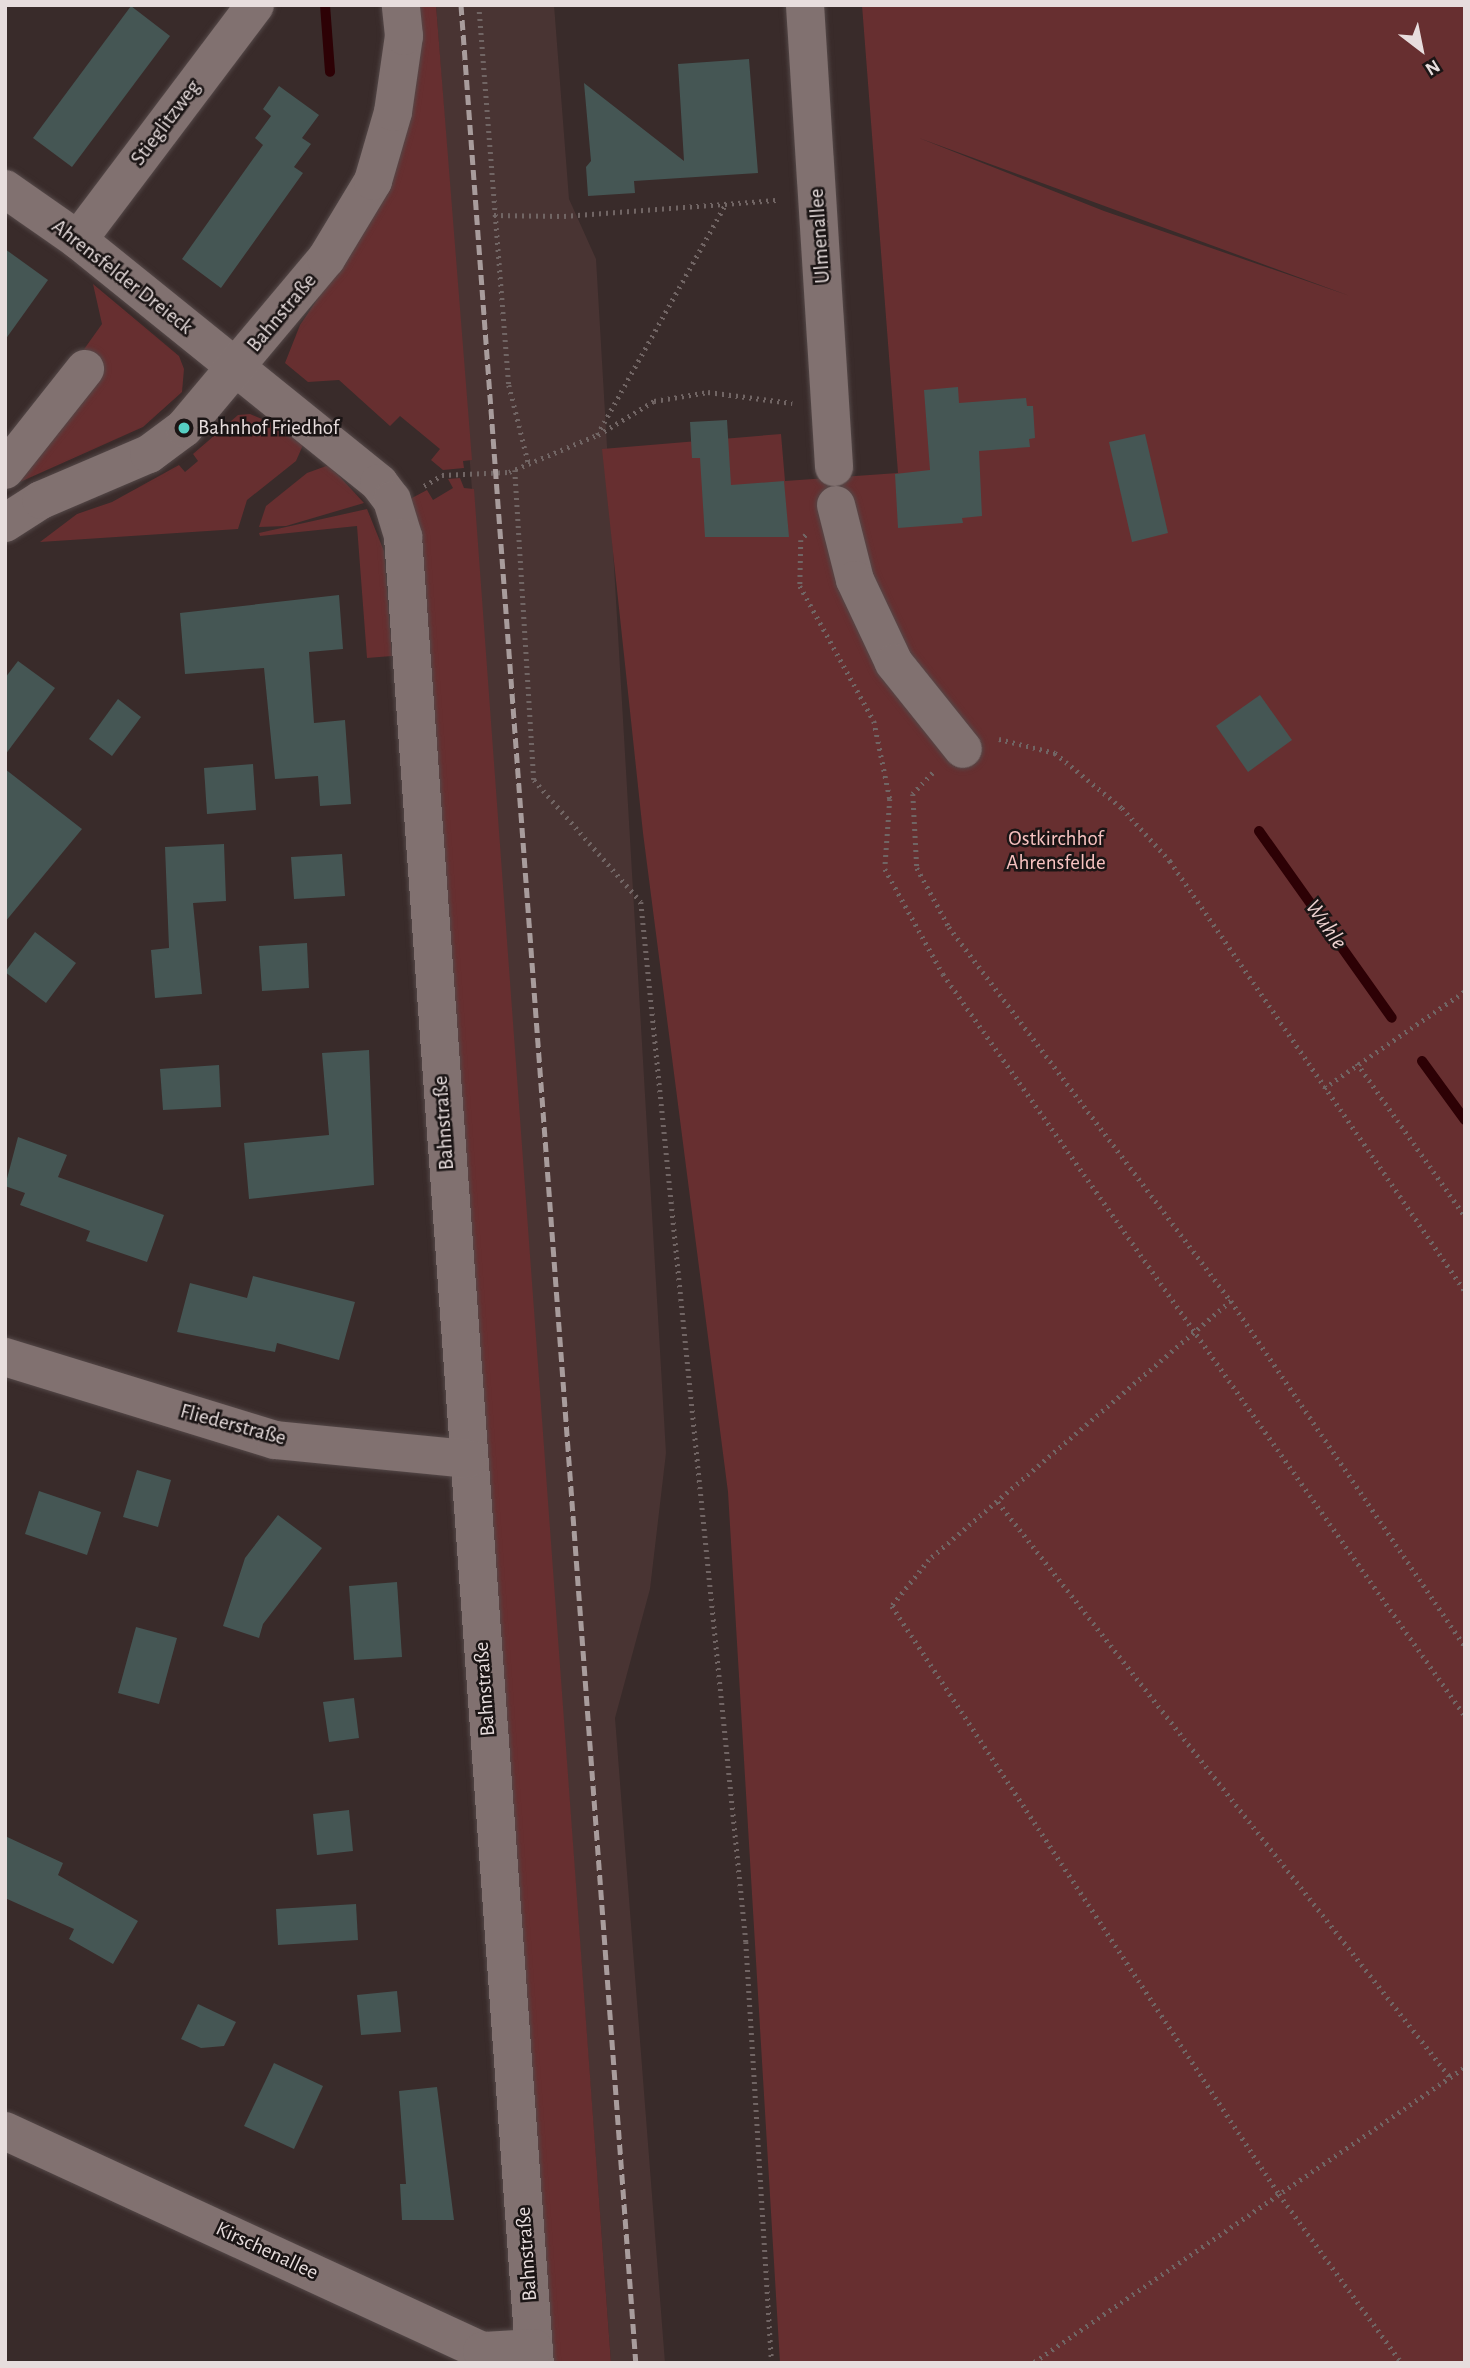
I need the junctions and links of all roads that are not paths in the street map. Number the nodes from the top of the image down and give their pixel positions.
1 (255, 5) edge
2 (401, 5) edge
3 (805, 5) edge
4 (5, 189) edge
5 (78, 240) junction
6 (236, 368) junction
7 (85, 369) dead end
8 (834, 467) dead end
9 (5, 470) edge
10 (836, 505) road end
11 (8, 517) edge
12 (963, 749) road end
13 (5, 1357) edge
14 (468, 1459) junction
15 (5, 2131) edge
16 (535, 2356) edge

1 - 5 street, Stieglitzweg
2 - 6 street, Bahnstraße
3 - 8 street, Ulmenallee
4 - 5 street, Ahrensfelder Dreieck
5 - 6 street, Ahrensfelder Dreieck
6 - 11 street
6 - 14 street, Bahnstraße
7 - 9 street
10 - 12 street
13 - 14 street, Fliederstraße
14 - 16 street, Bahnstraße
15 - 16 street, Kirschenallee

